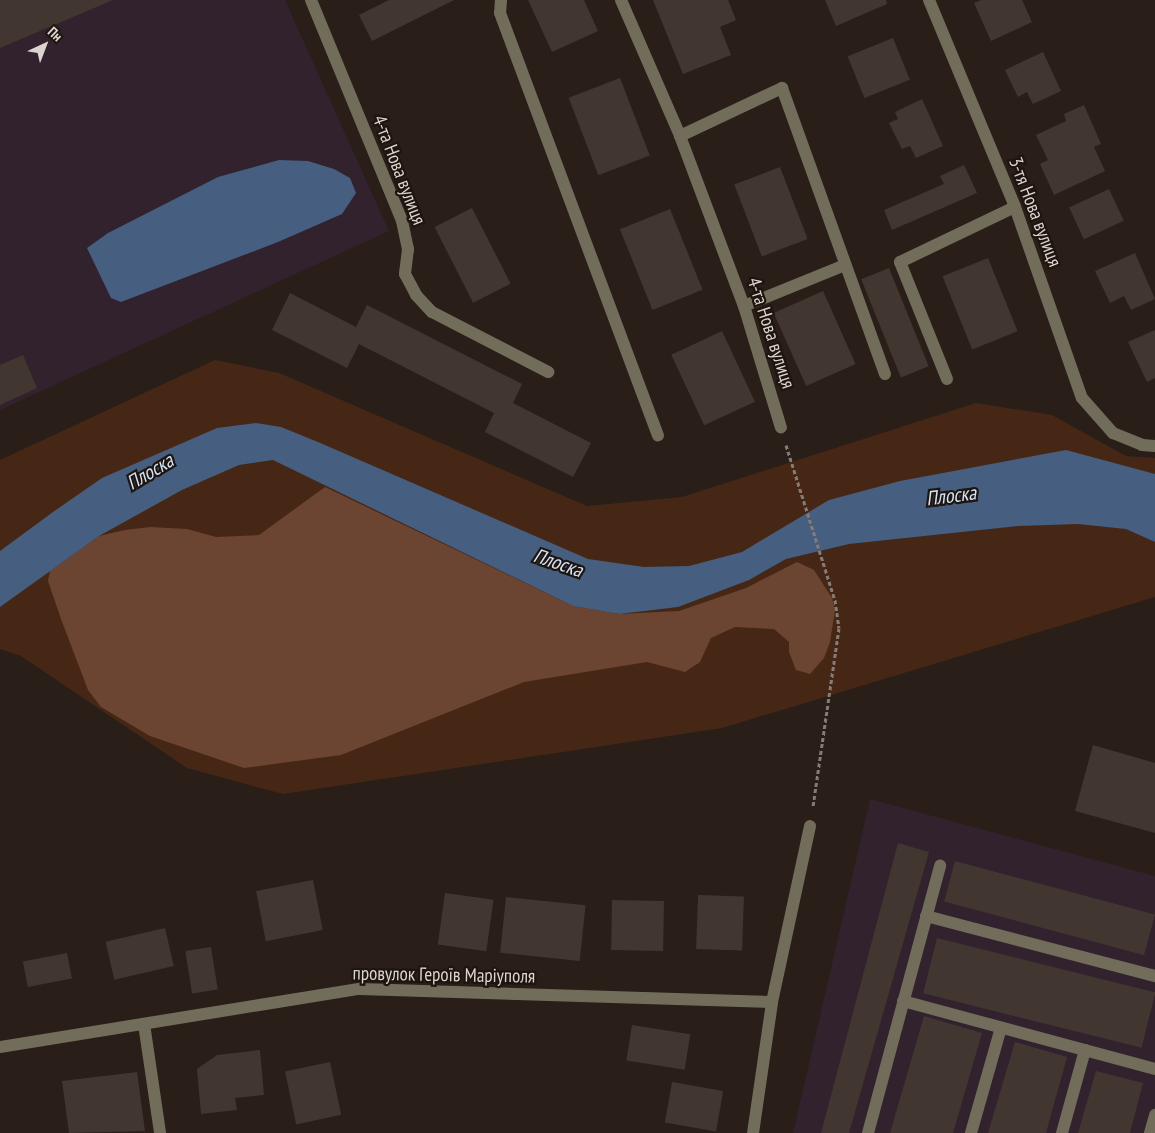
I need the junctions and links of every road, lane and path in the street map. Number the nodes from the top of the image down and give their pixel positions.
1 (311, 0) edge
2 (501, 0) edge
3 (621, 0) edge
4 (929, 0) edge
5 (680, 136) junction
6 (1015, 207) junction
7 (844, 265) junction
8 (744, 306) junction
9 (548, 372) dead end
10 (885, 374) dead end
11 (946, 379) dead end
12 (781, 428) joint
13 (658, 435) dead end
14 (1155, 446) edge
15 (810, 826) joint
16 (940, 866) dead end
17 (926, 916) junction
18 (1155, 976) edge
19 (903, 1001) junction
20 (772, 1002) junction
21 (144, 1024) junction
22 (1001, 1028) junction
23 (0, 1047) edge
24 (1085, 1050) junction
25 (1155, 1068) edge
26 (1155, 1115) edge
27 (160, 1133) edge
28 (753, 1133) edge
29 (868, 1133) edge
30 (971, 1133) edge
31 (1062, 1133) edge
32 (1150, 1133) edge

1 - 9 street, 4-та Нова вулиця
2 - 13 street
3 - 5 street, 4-та Нова вулиця
4 - 6 street, 3-тя Нова вулиця
5 - 7 street
5 - 8 street, 4-та Нова вулиця
6 - 11 street
6 - 14 street, 3-тя Нова вулиця
7 - 8 street
7 - 10 street
8 - 12 street, 4-та Нова вулиця
12 - 15 path
15 - 20 street
16 - 17 street
17 - 18 street
17 - 19 street
19 - 22 street
19 - 29 street
20 - 21 street, провулок Героїв Маріуполя
20 - 28 street
21 - 23 street, провулок Героїв Маріуполя
21 - 27 street
22 - 24 street
22 - 30 street
24 - 25 street
24 - 31 street
26 - 32 street

